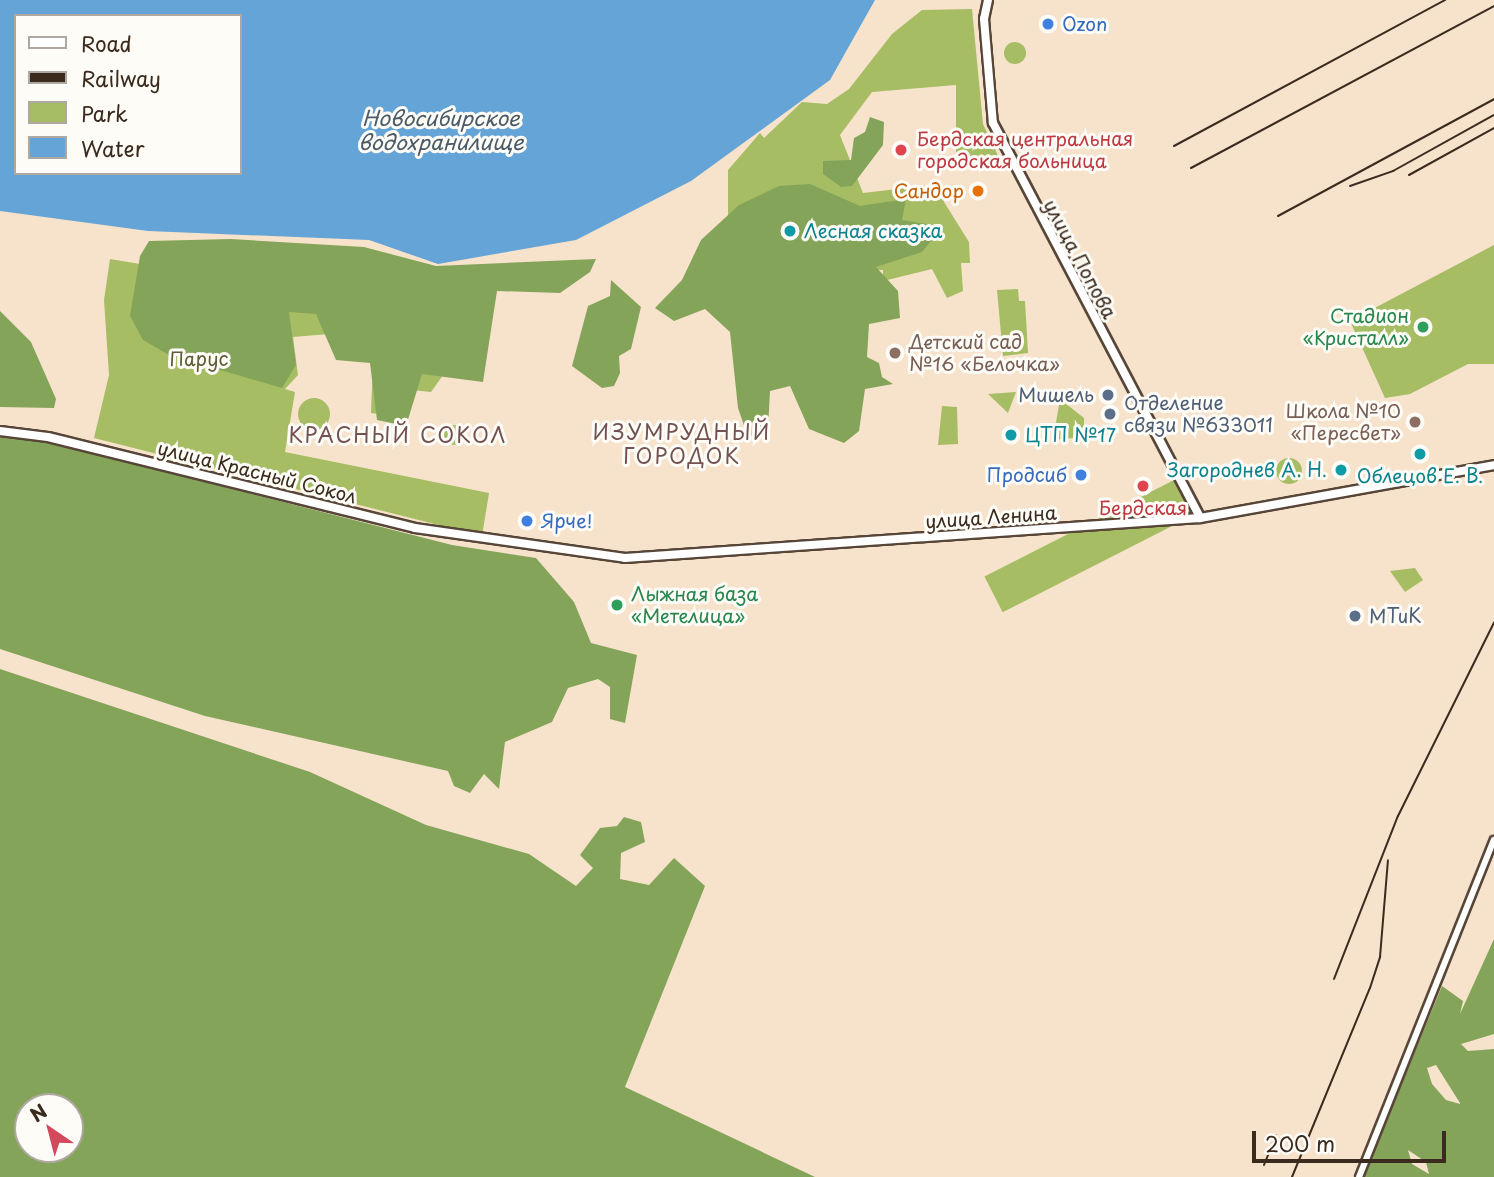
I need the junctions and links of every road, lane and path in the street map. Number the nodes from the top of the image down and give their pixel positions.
1 (988, 0) edge
2 (0, 431) edge
3 (1494, 465) edge
4 (1200, 519) junction
5 (487, 542) joint
6 (1494, 840) edge
7 (1359, 1177) edge

1 - 4 street, улица Попова
2 - 5 street, улица Красный Сокол
3 - 4 street, улица Ленина
4 - 5 street, улица Ленина
6 - 7 street

